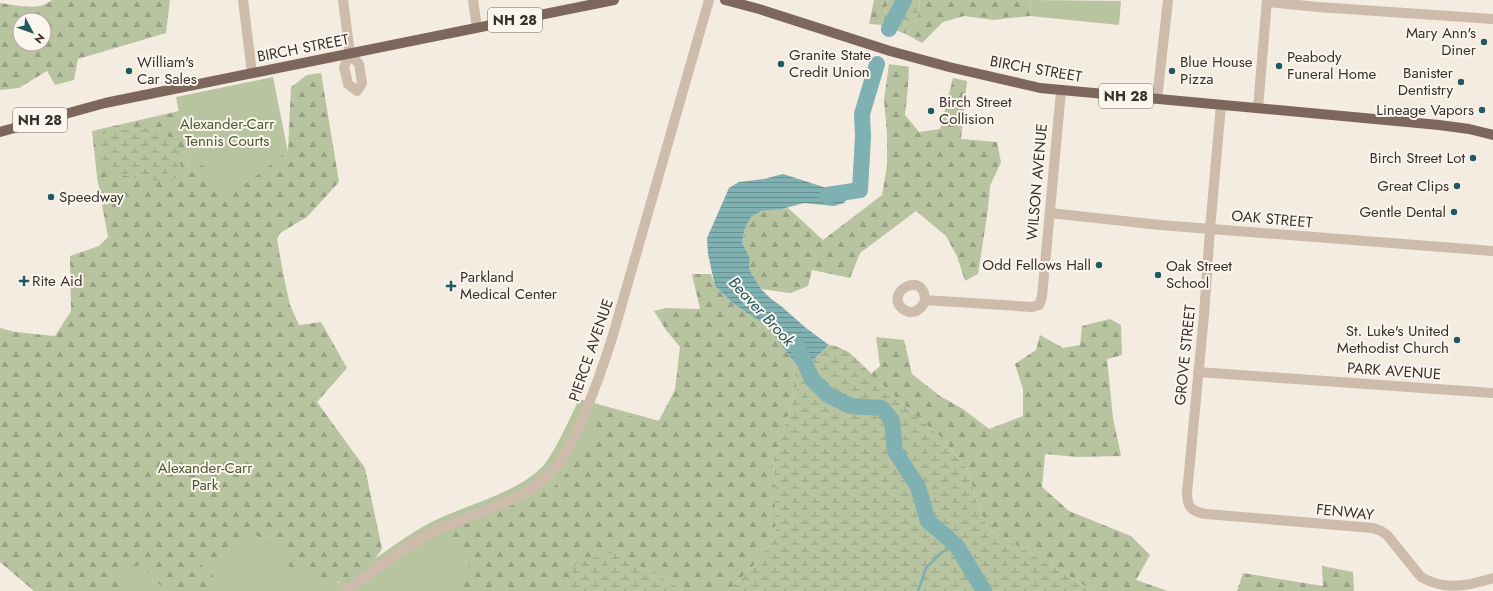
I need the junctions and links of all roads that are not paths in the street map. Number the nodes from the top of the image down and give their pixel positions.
1 (243, 0) edge
2 (343, 0) edge
3 (473, 0) edge
4 (614, 0) edge
5 (709, 0) edge
6 (725, 0) edge
7 (1168, 0) edge
8 (1267, 1) edge
9 (1493, 19) edge
10 (477, 28) junction
11 (350, 54) junction
12 (252, 73) junction
13 (1061, 91) junction
14 (1157, 99) junction
15 (1221, 105) junction
16 (1258, 108) junction
17 (0, 132) edge
18 (1493, 135) edge
19 (1050, 213) junction
20 (1210, 229) junction
21 (1493, 251) edge
22 (925, 300) dead end
23 (1198, 372) junction
24 (1493, 393) edge
25 (1193, 511) joint
26 (1493, 578) edge
27 (346, 591) edge

1 - 12 street
2 - 11 street
3 - 10 street
4 - 10 main road, BIRCH STREET / NH 28
5 - 27 street, PIERCE AVENUE
6 - 13 main road, BIRCH STREET / NH 28
7 - 14 street
8 - 9 street
8 - 16 street
10 - 11 main road, BIRCH STREET / NH 28
11 - 12 main road, BIRCH STREET / NH 28
12 - 17 main road, BIRCH STREET / NH 28
13 - 14 main road, BIRCH STREET / NH 28
13 - 19 street, WILSON AVENUE
14 - 15 main road, BIRCH STREET / NH 28
15 - 16 main road, BIRCH STREET / NH 28
15 - 20 street, GROVE STREET
16 - 18 main road, BIRCH STREET / NH 28
19 - 20 street, OAK STREET
19 - 22 street, WILSON AVENUE
20 - 21 street, OAK STREET
20 - 23 street, GROVE STREET
23 - 24 street, PARK AVENUE
23 - 25 street, GROVE STREET
25 - 26 street, FENWAY

